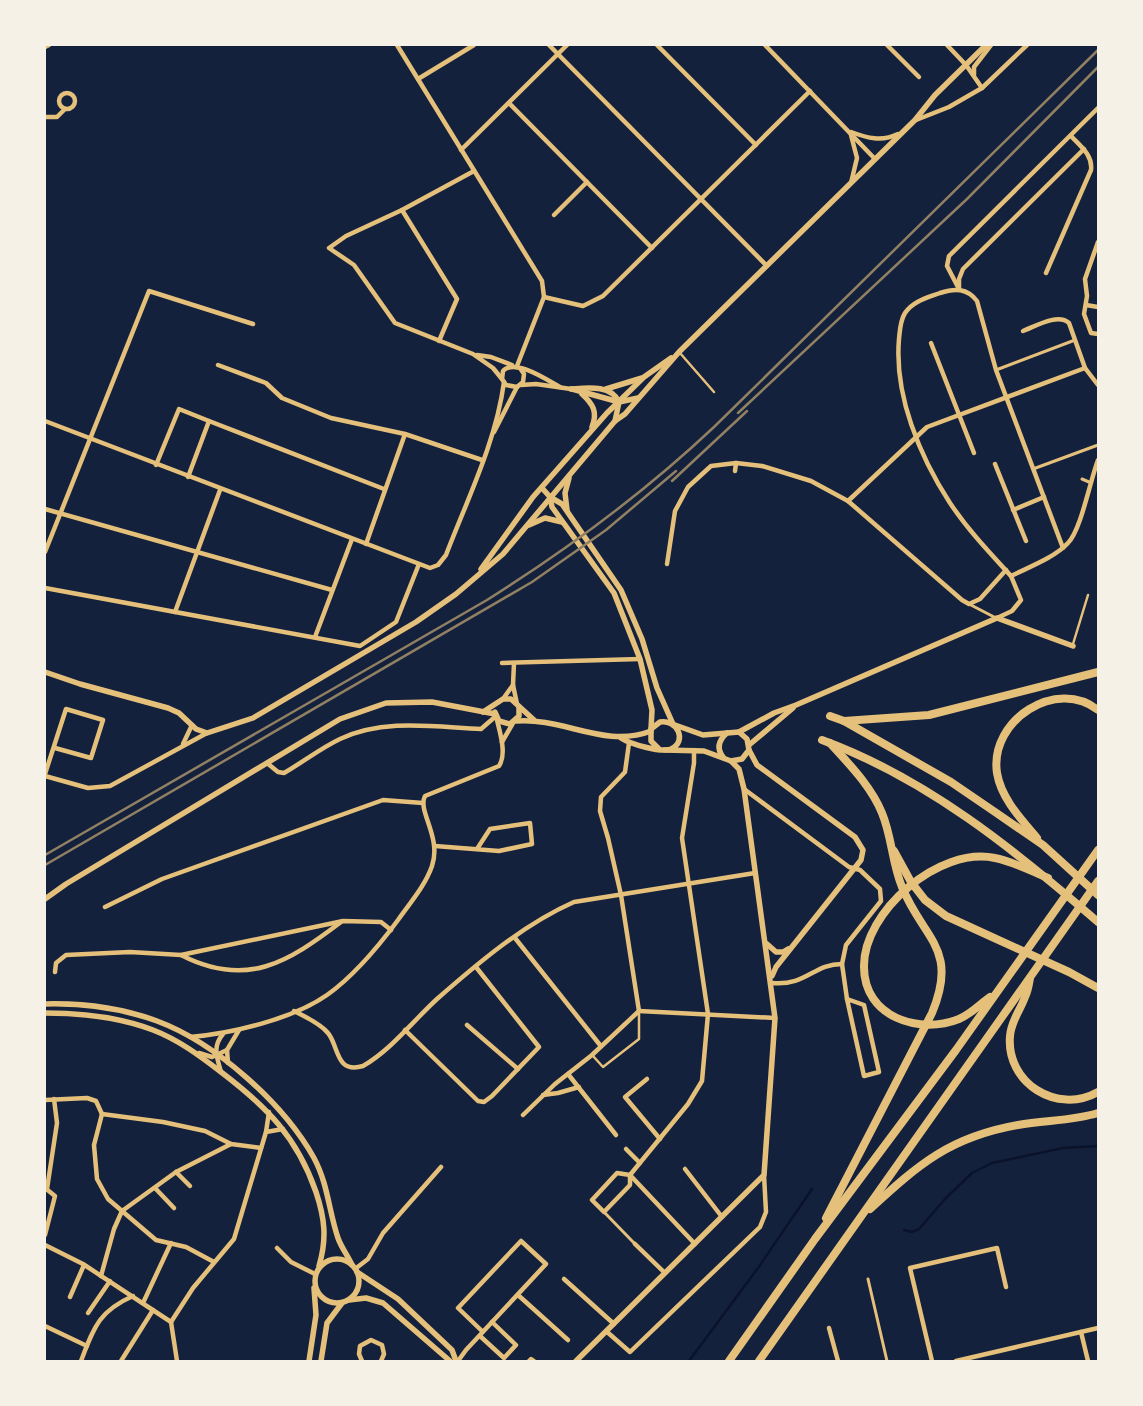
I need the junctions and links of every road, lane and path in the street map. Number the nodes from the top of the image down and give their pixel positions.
1 (49, 45) edge
2 (397, 45) edge
3 (474, 45) edge
4 (549, 45) edge
5 (567, 45) edge
6 (657, 45) edge
7 (765, 45) edge
8 (887, 45) edge
9 (947, 45) edge
10 (986, 45) edge
11 (991, 45) edge
12 (1027, 45) edge
13 (45, 47) edge
14 (558, 54) junction
15 (966, 65) junction
16 (919, 77) dead end
17 (974, 77) junction
18 (418, 79) junction
19 (982, 88) junction
20 (810, 91) junction
21 (509, 103) junction
22 (1098, 108) edge
23 (65, 109) dead end
24 (45, 117) edge
25 (915, 120) junction
26 (905, 130) junction
27 (850, 131) junction
28 (1071, 136) junction
29 (756, 145) junction
30 (1084, 149) junction
31 (461, 150) junction
32 (875, 159) junction
33 (474, 171) junction
34 (587, 182) junction
35 (851, 182) junction
36 (701, 199) junction
37 (402, 210) junction
38 (554, 215) dead end
39 (1098, 242) edge
40 (652, 248) junction
41 (1096, 256) edge
42 (767, 266) junction
43 (1046, 273) dead end
44 (959, 289) junction
45 (544, 297) junction
46 (1086, 304) junction
47 (1098, 307) edge
48 (253, 324) dead end
49 (1023, 330) dead end
50 (1098, 334) edge
51 (1075, 340) junction
52 (439, 341) junction
53 (931, 343) dead end
54 (679, 352) junction
55 (473, 354) junction
56 (218, 365) dead end
57 (517, 366) junction
58 (1085, 368) junction
59 (996, 370) junction
60 (644, 378) junction
61 (503, 381) junction
62 (1098, 385) edge
63 (519, 386) junction
64 (560, 386) junction
65 (571, 389) junction
66 (604, 390) junction
67 (714, 392) dead end
68 (580, 393) junction
69 (640, 397) junction
70 (1006, 398) junction
71 (619, 402) junction
72 (958, 415) junction
73 (45, 421) edge
74 (209, 421) junction
75 (615, 421) junction
76 (591, 432) junction
77 (405, 434) junction
78 (916, 435) junction
79 (491, 438) junction
80 (89, 439) junction
81 (1098, 445) edge
82 (974, 453) dead end
83 (482, 460) junction
84 (1098, 460) edge
85 (736, 463) junction
86 (995, 464) dead end
87 (156, 465) junction
88 (574, 469) junction
89 (1033, 469) junction
90 (735, 471) dead end
91 (188, 477) junction
92 (1082, 479) dead end
93 (1089, 482) junction
94 (542, 488) junction
95 (384, 489) junction
96 (220, 490) junction
97 (550, 497) junction
98 (1044, 497) junction
99 (848, 501) junction
100 (45, 509) edge
101 (1013, 510) junction
102 (60, 513) junction
103 (569, 514) junction
104 (564, 523) junction
105 (526, 528) junction
106 (352, 539) junction
107 (1026, 541) dead end
108 (366, 544) junction
109 (1063, 548) junction
110 (45, 552) edge
111 (196, 552) junction
112 (419, 564) junction
113 (667, 564) dead end
114 (1006, 570) junction
115 (1011, 576) junction
116 (475, 577) junction
117 (45, 588) edge
118 (332, 590) junction
119 (1088, 596) dead end
120 (968, 604) junction
121 (175, 612) junction
122 (997, 618) junction
123 (315, 637) junction
124 (1073, 646) joint
125 (640, 659) junction
126 (502, 663) dead end
127 (514, 663) junction
128 (45, 672) edge
129 (1098, 672) edge
130 (514, 685) junction
131 (500, 701) junction
132 (518, 705) junction
133 (796, 705) junction
134 (1098, 710) edge
135 (484, 712) junction
136 (496, 716) junction
137 (830, 716) dead end
138 (534, 720) junction
139 (514, 721) junction
140 (844, 721) junction
141 (192, 725) junction
142 (674, 725) junction
143 (651, 730) junction
144 (739, 732) junction
145 (207, 733) junction
146 (727, 733) junction
147 (621, 738) junction
148 (822, 740) dead end
149 (629, 743) junction
150 (830, 743) junction
151 (502, 744) junction
152 (183, 745) junction
153 (55, 748) junction
154 (749, 748) junction
155 (662, 750) junction
156 (694, 750) junction
157 (724, 758) junction
158 (731, 761) junction
159 (268, 764) junction
160 (45, 775) edge
161 (744, 789) junction
162 (423, 802) junction
163 (890, 843) junction
164 (1043, 845) junction
165 (435, 846) junction
166 (477, 849) junction
167 (1098, 850) edge
168 (854, 868) junction
169 (755, 873) junction
170 (1048, 878) junction
171 (1098, 881) edge
172 (689, 884) junction
173 (1098, 895) edge
174 (621, 896) junction
175 (45, 899) edge
176 (105, 907) dead end
177 (343, 921) junction
178 (1098, 922) edge
179 (391, 930) junction
180 (515, 938) junction
181 (766, 939) junction
182 (792, 946) junction
183 (181, 955) junction
184 (842, 964) junction
185 (476, 967) junction
186 (55, 972) dead end
187 (1032, 973) junction
188 (772, 983) junction
189 (1098, 988) edge
190 (997, 991) junction
191 (847, 999) junction
192 (45, 1004) edge
193 (294, 1011) junction
194 (639, 1011) junction
195 (45, 1014) edge
196 (708, 1014) junction
197 (775, 1018) junction
198 (467, 1025) dead end
199 (240, 1030) junction
200 (405, 1030) junction
201 (223, 1034) junction
202 (190, 1037) junction
203 (600, 1045) junction
204 (228, 1050) junction
205 (193, 1051) junction
206 (592, 1055) junction
207 (217, 1056) junction
208 (228, 1064) junction
209 (518, 1069) junction
210 (221, 1072) junction
211 (568, 1074) junction
212 (647, 1079) dead end
213 (579, 1087) junction
214 (1098, 1092) edge
215 (543, 1095) junction
216 (54, 1099) junction
217 (45, 1100) edge
218 (269, 1112) junction
219 (1098, 1112) edge
220 (102, 1114) junction
221 (523, 1115) dead end
222 (283, 1129) junction
223 (266, 1132) junction
224 (616, 1135) dead end
225 (660, 1140) junction
226 (231, 1144) junction
227 (261, 1148) junction
228 (626, 1149) dead end
229 (640, 1163) junction
230 (441, 1168) dead end
231 (685, 1170) dead end
232 (176, 1172) junction
233 (630, 1175) junction
234 (764, 1175) junction
235 (190, 1186) dead end
236 (155, 1188) junction
237 (46, 1189) edge
238 (174, 1208) dead end
239 (122, 1211) junction
240 (604, 1212) junction
241 (722, 1217) junction
242 (860, 1219) junction
243 (45, 1235) edge
244 (815, 1239) junction
245 (171, 1243) junction
246 (45, 1244) edge
247 (635, 1244) joint
248 (695, 1244) junction
249 (277, 1248) dead end
250 (214, 1262) junction
251 (84, 1265) junction
252 (319, 1266) junction
253 (355, 1268) junction
254 (665, 1273) junction
255 (315, 1274) junction
256 (102, 1276) junction
257 (564, 1279) dead end
258 (868, 1279) dead end
259 (110, 1281) junction
260 (314, 1284) junction
261 (1006, 1287) dead end
262 (518, 1294) junction
263 (134, 1296) junction
264 (70, 1297) dead end
265 (344, 1302) junction
266 (143, 1303) junction
267 (154, 1310) junction
268 (88, 1313) dead end
269 (170, 1322) junction
270 (492, 1322) junction
271 (614, 1324) junction
272 (45, 1326) edge
273 (829, 1328) dead end
274 (1098, 1328) edge
275 (606, 1332) junction
276 (1081, 1332) junction
277 (481, 1334) junction
278 (568, 1340) dead end
279 (87, 1346) junction
280 (81, 1361) edge
281 (121, 1361) edge
282 (177, 1361) edge
283 (309, 1361) edge
284 (321, 1361) edge
285 (362, 1361) edge
286 (381, 1361) edge
287 (450, 1361) edge
288 (457, 1361) edge
289 (530, 1361) edge
290 (534, 1361) edge
291 (576, 1361) edge
292 (730, 1361) edge
293 (759, 1361) edge
294 (838, 1361) edge
295 (887, 1361) edge
296 (932, 1361) edge
297 (956, 1361) edge
298 (1088, 1361) edge

1 - 13 street
2 - 18 street
3 - 18 street
4 - 14 street
5 - 14 street
6 - 29 street
7 - 20 street
8 - 16 street
9 - 15 street
10 - 15 street
11 - 17 street
12 - 19 street
14 - 21 street
14 - 36 street
15 - 17 street
15 - 25 street
17 - 19 street
18 - 31 street
19 - 25 street
20 - 27 street
20 - 29 street
21 - 31 street
21 - 34 street
22 - 28 street
23 - 24 street
25 - 26 street
26 - 27 street
26 - 32 street
27 - 32 street
27 - 35 street
28 - 30 street
28 - 44 street
29 - 36 street
30 - 43 street
30 - 44 street
31 - 33 street
32 - 35 street
33 - 37 street
33 - 45 street
34 - 38 street
34 - 40 street
35 - 42 street
36 - 40 street
36 - 42 street
37 - 52 street
37 - 52 street
39 - 41 street
40 - 45 street
41 - 46 street
42 - 54 street
44 - 59 street
44 - 78 street
45 - 57 street
46 - 47 street
46 - 50 street
48 - 80 street
49 - 51 street
51 - 58 street
51 - 59 street
52 - 55 street
53 - 72 street
54 - 60 street
54 - 67 lane
54 - 69 street
55 - 57 street
55 - 61 street
56 - 77 street
57 - 61 street
57 - 63 street
57 - 64 street
58 - 62 street
58 - 70 street
59 - 70 street
60 - 66 street
60 - 71 street
61 - 63 street
61 - 79 street
63 - 64 street
63 - 79 street
64 - 65 street
65 - 66 street
65 - 68 street
66 - 71 street
68 - 71 street
68 - 76 street
69 - 71 street
69 - 75 street
70 - 72 street
70 - 89 street
71 - 75 street
71 - 76 street
72 - 78 street
72 - 82 street
73 - 80 street
74 - 87 street
74 - 91 street
74 - 95 street
75 - 88 street
76 - 94 street
77 - 83 street
77 - 95 street
78 - 99 street
78 - 114 street
79 - 83 street
80 - 87 street
80 - 102 street
81 - 89 street
83 - 112 street
84 - 93 street
85 - 90 street
85 - 99 street
85 - 113 street
86 - 101 street
87 - 91 street
88 - 97 street
88 - 103 street
89 - 98 street
91 - 96 street
92 - 93 street
93 - 109 street
94 - 97 street
94 - 116 street
95 - 108 street
96 - 106 street
96 - 111 street
97 - 103 street
97 - 104 street
97 - 105 street
98 - 101 street
98 - 109 street
99 - 120 street
100 - 102 street
101 - 107 street
102 - 110 street
102 - 111 street
103 - 142 street
104 - 105 street
104 - 125 street
105 - 116 street
106 - 108 street
106 - 118 street
108 - 112 street
109 - 115 street
111 - 118 street
111 - 121 street
112 - 123 street
114 - 115 street
114 - 120 street
115 - 122 street
116 - 145 street
117 - 121 street
118 - 123 street
119 - 124 lane
120 - 122 street
121 - 123 street
122 - 124 street
122 - 133 street
125 - 127 street
125 - 143 street
126 - 127 street
127 - 130 street
128 - 141 street
129 - 140 highway
130 - 131 street
130 - 132 street
131 - 132 street
131 - 135 street
131 - 136 street
132 - 138 street
132 - 139 street
133 - 144 street
133 - 154 street
134 - 164 highway
135 - 136 street
135 - 159 street
136 - 139 street
136 - 151 street
136 - 159 street
137 - 140 highway
138 - 139 street
138 - 147 street
139 - 151 street
140 - 164 highway
141 - 145 street
141 - 152 street
142 - 143 street
142 - 146 street
142 - 155 street
143 - 147 street
143 - 155 street
144 - 146 street
144 - 154 street
145 - 152 street
146 - 157 street
147 - 149 street
148 - 150 highway
149 - 155 street
149 - 174 street
150 - 163 highway
150 - 170 highway
151 - 162 street
152 - 160 street
153 - 153 street
153 - 160 street
154 - 158 street
154 - 168 street
155 - 156 street
156 - 157 street
156 - 172 street
157 - 158 street
158 - 161 street
159 - 175 street
161 - 168 street
161 - 169 street
162 - 165 street
162 - 176 street
163 - 189 highway
163 - 244 highway
164 - 173 highway
165 - 166 street
165 - 179 street
166 - 166 street
167 - 190 highway
168 - 182 street
168 - 184 street
169 - 172 street
169 - 181 street
170 - 178 highway
170 - 190 highway
171 - 187 highway
172 - 174 street
172 - 196 street
174 - 180 street
174 - 194 street
177 - 179 street
177 - 183 street
177 - 183 street
179 - 193 street
180 - 185 street
180 - 203 street
181 - 182 street
181 - 188 street
182 - 188 street
183 - 186 street
184 - 188 street
184 - 191 street
185 - 200 street
185 - 209 street
187 - 214 highway
187 - 242 highway
188 - 197 street
190 - 244 highway
191 - 191 street
192 - 202 street
193 - 199 street
193 - 200 street
194 - 196 street
194 - 203 street
194 - 206 lane
195 - 205 street
196 - 197 street
196 - 225 street
197 - 234 street
198 - 209 street
199 - 201 street
199 - 204 street
200 - 209 street
201 - 202 street
201 - 207 street
202 - 207 street
203 - 206 street
204 - 207 street
204 - 208 street
205 - 207 street
205 - 210 street
206 - 211 street
207 - 208 street
207 - 210 street
208 - 253 street
210 - 218 street
211 - 213 street
211 - 215 street
212 - 225 street
213 - 215 street
213 - 224 street
215 - 221 street
216 - 217 street
216 - 220 street
216 - 237 street
218 - 222 street
218 - 223 street
219 - 242 highway
220 - 226 street
220 - 239 street
222 - 223 street
222 - 252 street
223 - 227 street
225 - 229 street
226 - 227 street
226 - 232 street
227 - 250 street
228 - 229 street
229 - 233 street
230 - 253 street
231 - 241 street
232 - 235 street
232 - 236 street
233 - 240 street
233 - 240 street
233 - 248 street
234 - 241 street
234 - 275 street
236 - 238 street
236 - 239 street
237 - 243 street
239 - 245 street
239 - 256 street
240 - 247 street
241 - 248 street
242 - 293 highway
244 - 292 highway
245 - 250 street
245 - 266 street
246 - 251 street
247 - 254 street
248 - 254 street
249 - 255 street
250 - 269 street
251 - 256 street
251 - 264 street
252 - 253 street
252 - 255 street
253 - 265 street
253 - 288 street
254 - 271 street
255 - 260 street
256 - 259 street
257 - 271 street
258 - 295 street
259 - 263 street
259 - 268 street
260 - 265 street
260 - 283 street
261 - 296 street
262 - 270 street
262 - 277 street
262 - 278 street
263 - 266 street
263 - 279 street
265 - 284 street
265 - 287 street
266 - 267 street
267 - 269 street
267 - 281 street
269 - 282 street
270 - 277 street
270 - 277 street
271 - 275 street
272 - 279 street
273 - 294 street
274 - 276 street
275 - 291 street
276 - 297 street
276 - 298 street
277 - 288 street
279 - 280 street
285 - 286 street
289 - 290 street

